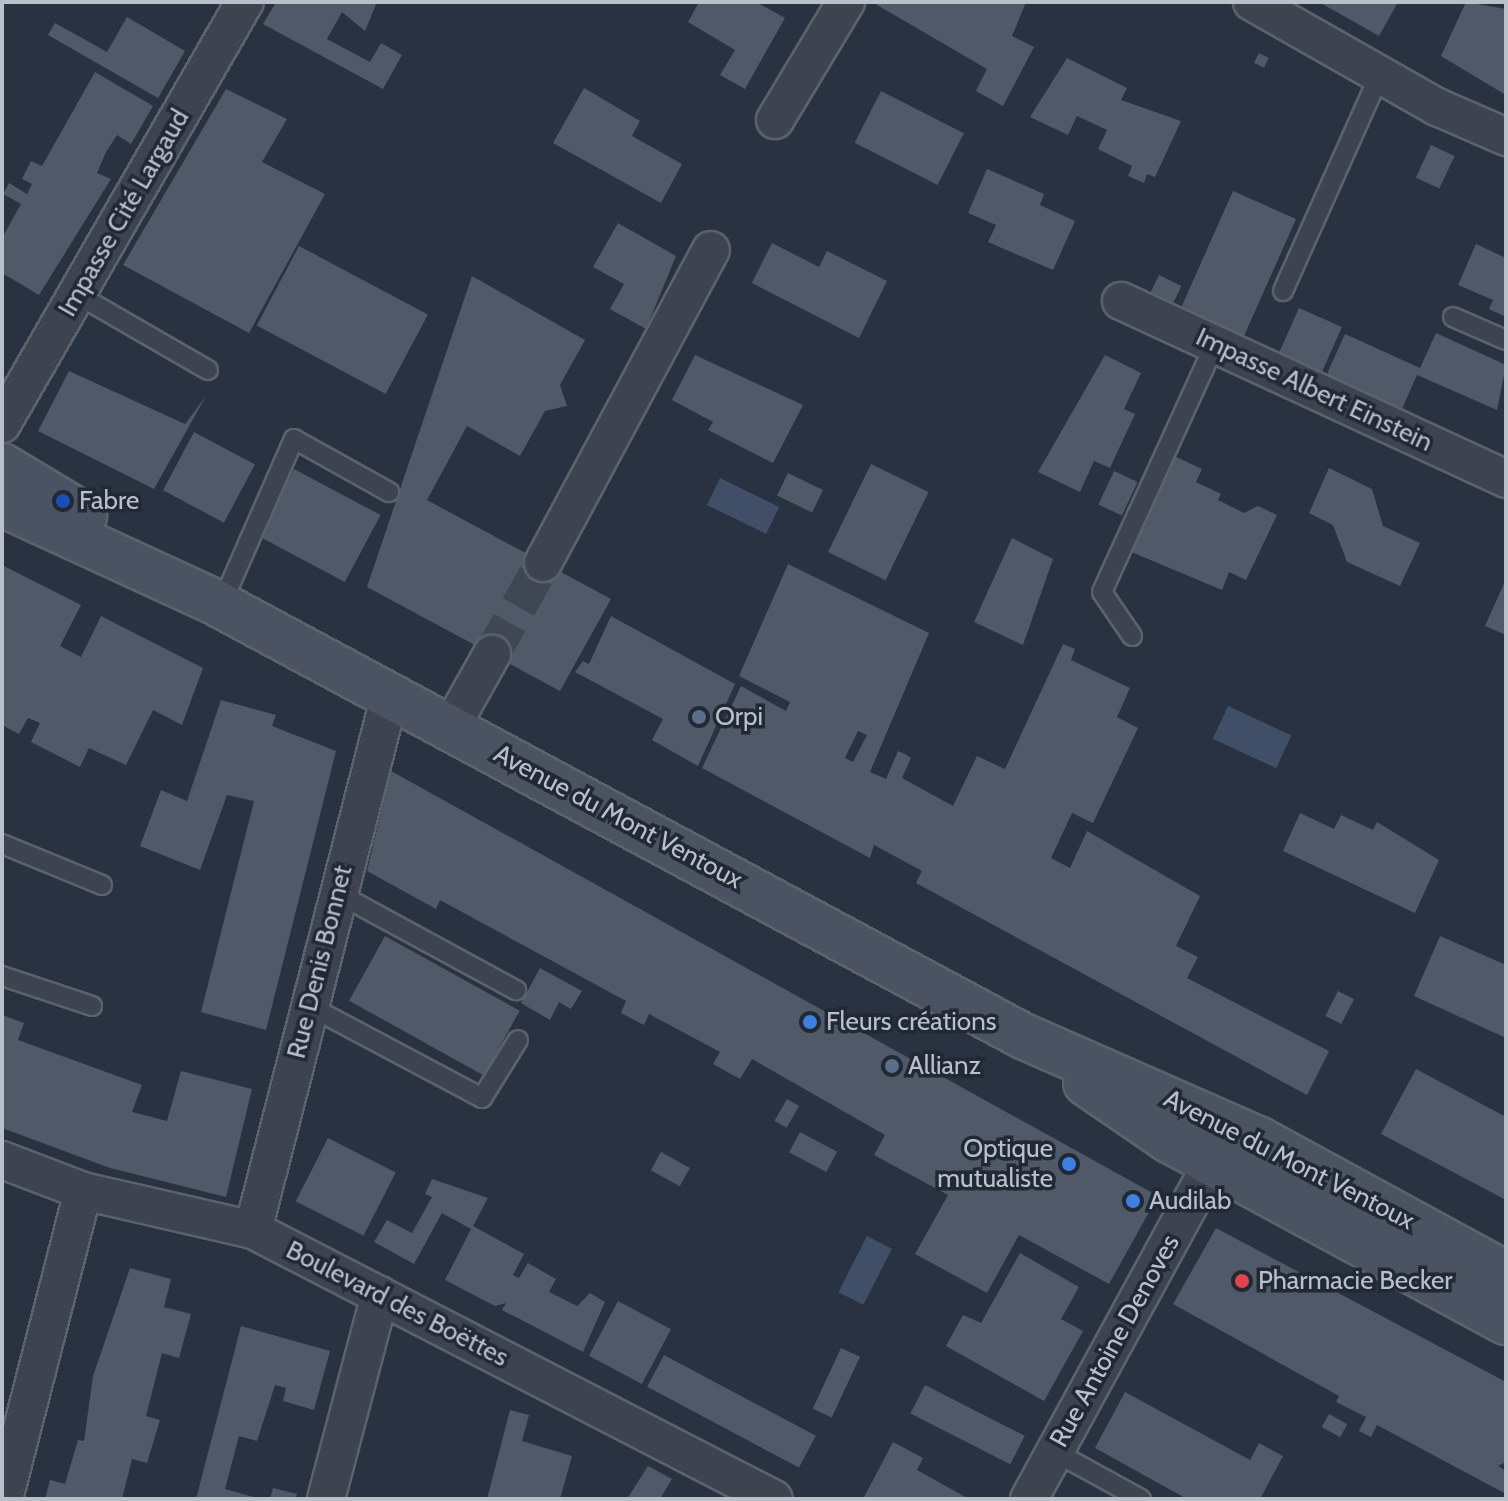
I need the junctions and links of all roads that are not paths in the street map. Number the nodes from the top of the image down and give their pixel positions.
1 (245, 2) edge
2 (846, 2) edge
3 (1252, 2) edge
4 (1380, 74) junction
5 (775, 120) dead end
6 (1506, 137) edge
7 (711, 250) dead end
8 (1283, 291) dead end
9 (78, 295) junction
10 (1121, 301) dead end
11 (1453, 317) dead end
12 (1506, 340) edge
13 (1215, 344) junction
14 (208, 370) dead end
15 (2, 424) edge
16 (2, 466) edge
17 (1506, 479) edge
18 (2, 482) edge
19 (389, 492) dead end
20 (2, 504) edge
21 (91, 520) junction
22 (543, 563) tunnel mouth
23 (217, 603) junction
24 (1132, 636) dead end
25 (492, 654) tunnel mouth
26 (390, 695) junction
27 (451, 727) junction
28 (2, 844) edge
29 (102, 885) dead end
30 (337, 893) junction
31 (2, 976) edge
32 (516, 990) dead end
33 (92, 1006) dead end
34 (309, 1006) junction
35 (1023, 1036) junction
36 (518, 1040) dead end
37 (2, 1160) edge
38 (1212, 1163) junction
39 (83, 1191) junction
40 (1368, 1199) junction
41 (253, 1230) junction
42 (1506, 1274) edge
43 (380, 1295) junction
44 (1506, 1322) edge
45 (1055, 1452) junction
46 (4, 1499) edge
47 (326, 1499) edge
48 (774, 1499) edge
49 (1029, 1499) edge
50 (1141, 1499) edge

1 - 9 street, Impasse Cité Largaud
2 - 5 street
3 - 4 street
4 - 6 street
4 - 8 lane
7 - 22 street
9 - 14 lane
9 - 15 street, Impasse Cité Largaud
10 - 13 street, Impasse Albert Einstein
11 - 12 lane
13 - 17 street, Impasse Albert Einstein
13 - 24 lane
16 - 21 main road, Avenue du Mont Ventoux
18 - 21 street
19 - 23 lane
20 - 23 main road, Avenue du Mont Ventoux
21 - 23 main road, Avenue du Mont Ventoux
23 - 26 main road, Avenue du Mont Ventoux
25 - 27 street
26 - 27 main road, Avenue du Mont Ventoux
26 - 30 street, Rue Denis Bonnet
27 - 35 main road, Avenue du Mont Ventoux
28 - 29 lane
30 - 32 lane
30 - 34 street, Rue Denis Bonnet
31 - 33 lane
34 - 36 lane
34 - 41 street, Rue Denis Bonnet
35 - 38 main road, Avenue du Mont Ventoux
35 - 40 main road, Avenue du Mont Ventoux
37 - 39 street, Boulevard des Boëttes
38 - 40 street
38 - 44 main road, Avenue du Mont Ventoux
38 - 45 street, Rue Antoine Denoves
39 - 41 street, Boulevard des Boëttes
39 - 46 street
40 - 42 main road, Avenue du Mont Ventoux
41 - 43 street, Boulevard des Boëttes
43 - 47 street
43 - 48 street, Boulevard des Boëttes
45 - 49 street, Rue Antoine Denoves
45 - 50 lane

